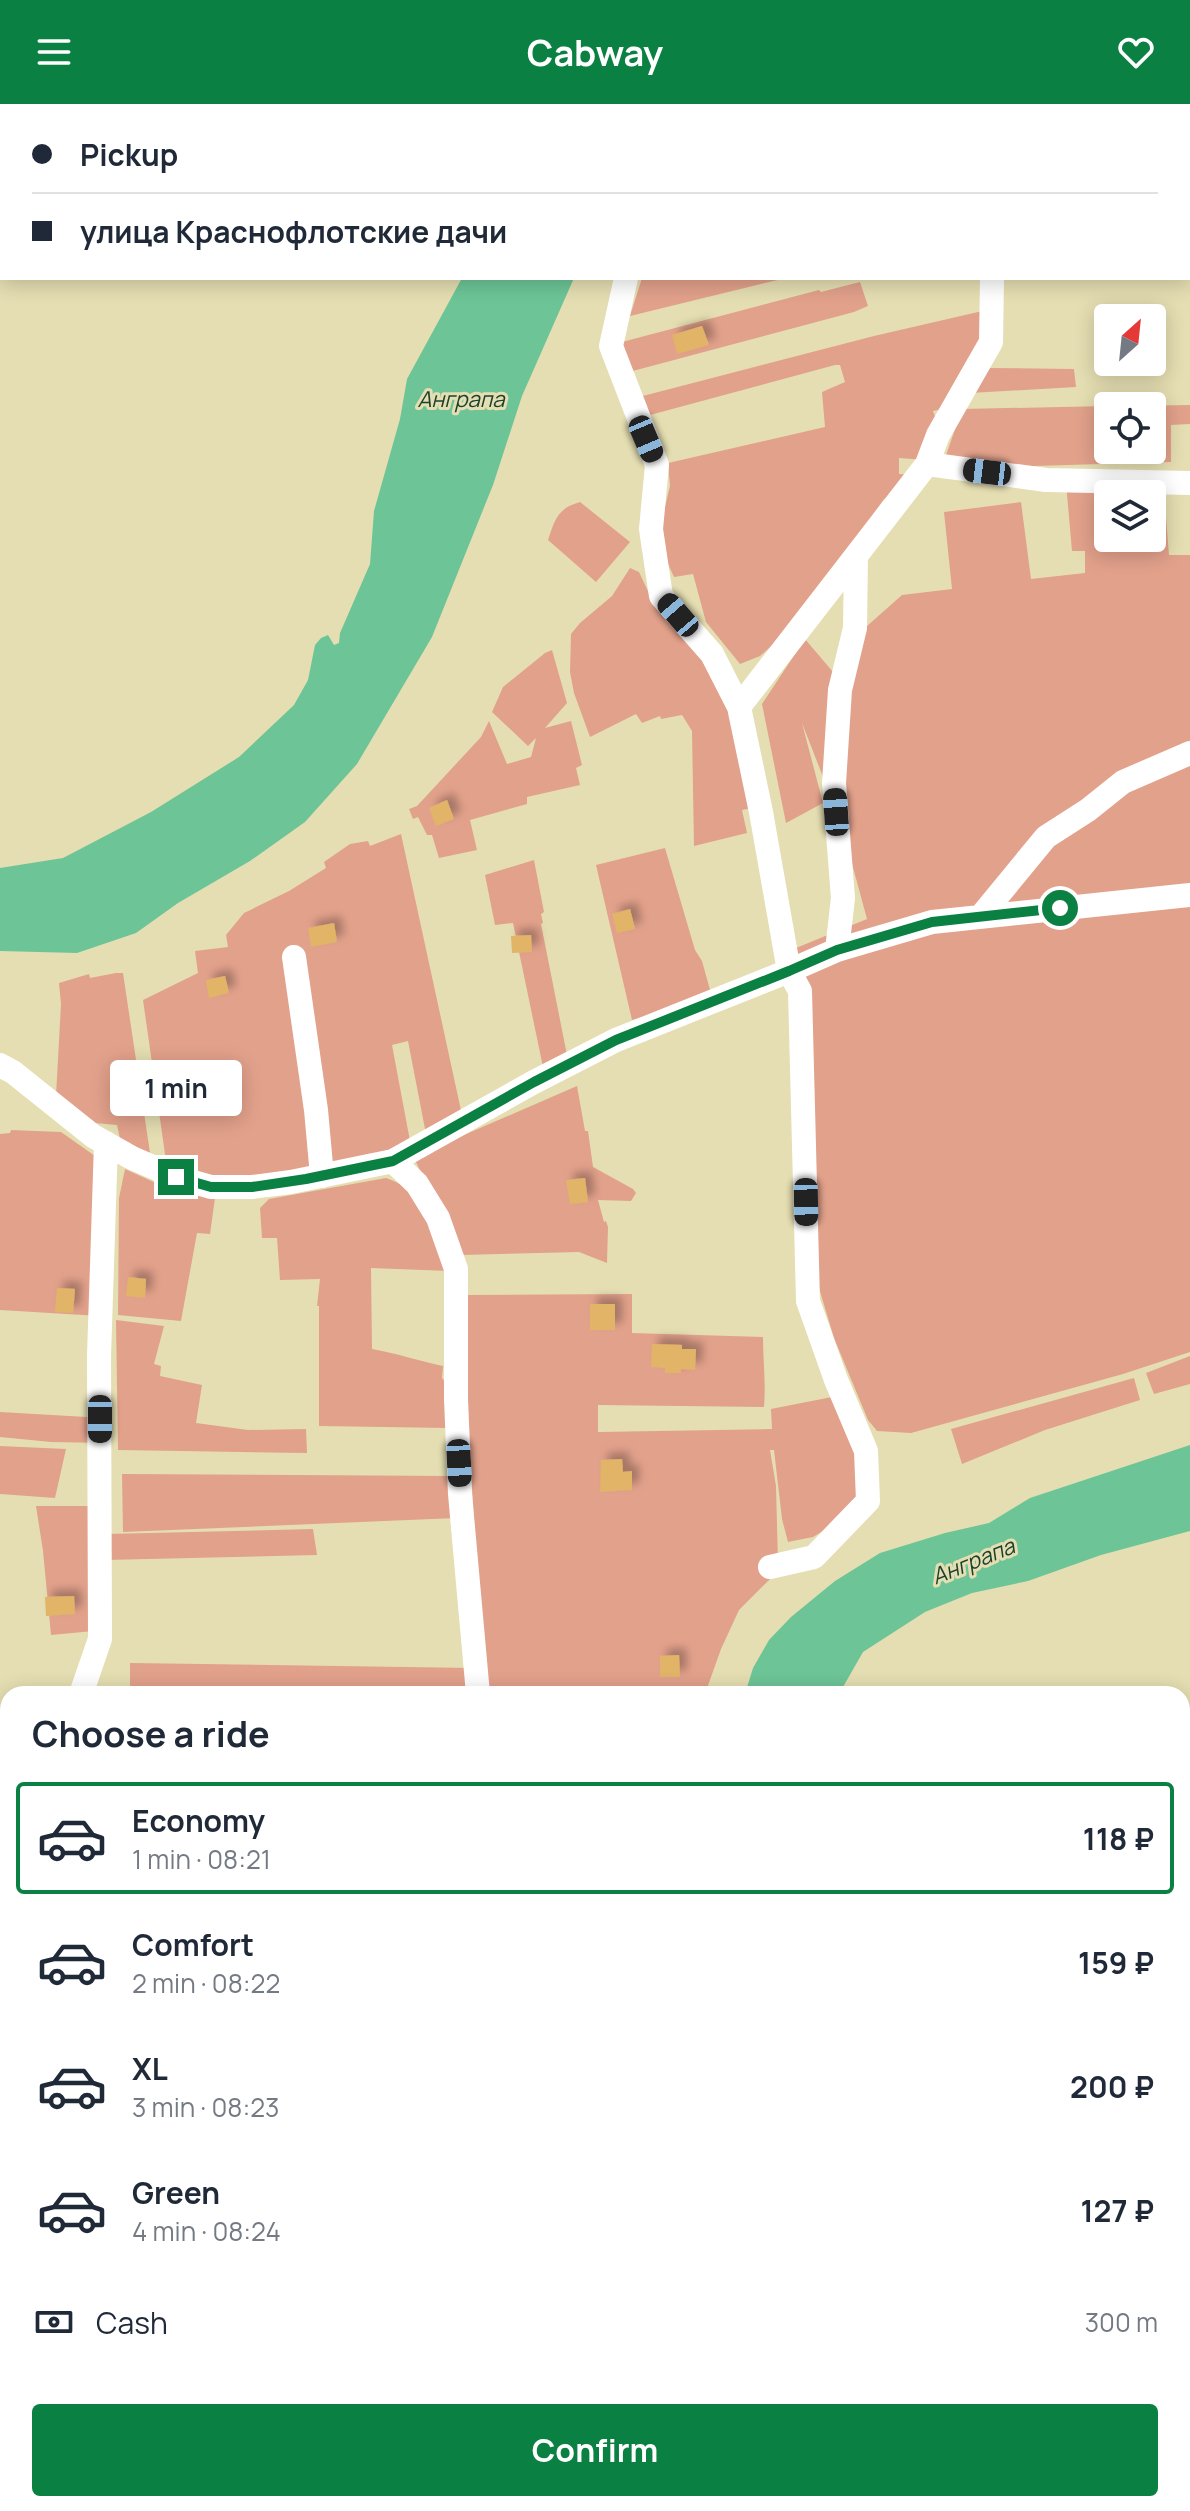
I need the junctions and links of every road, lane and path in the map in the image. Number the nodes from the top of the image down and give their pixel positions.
1 (626, 280) edge
2 (992, 280) edge
3 (927, 464) junction
4 (1190, 483) edge
5 (856, 556) junction
6 (739, 707) junction
7 (1190, 753) edge
8 (1190, 895) edge
9 (981, 916) junction
10 (837, 950) junction
11 (294, 957) dead end
12 (789, 971) junction
13 (0, 1065) edge
14 (106, 1143) junction
15 (393, 1161) junction
16 (322, 1176) junction
17 (770, 1567) dead end
18 (84, 1686) edge
19 (477, 1686) edge

1 - 6 street
2 - 3 street
3 - 4 street
3 - 5 street
5 - 6 street
5 - 10 street
6 - 12 street
7 - 9 street
8 - 9 street
9 - 10 street
10 - 12 street
11 - 16 street
12 - 15 street
12 - 17 street
13 - 14 street
14 - 16 street
14 - 18 street
15 - 16 street
15 - 19 street

